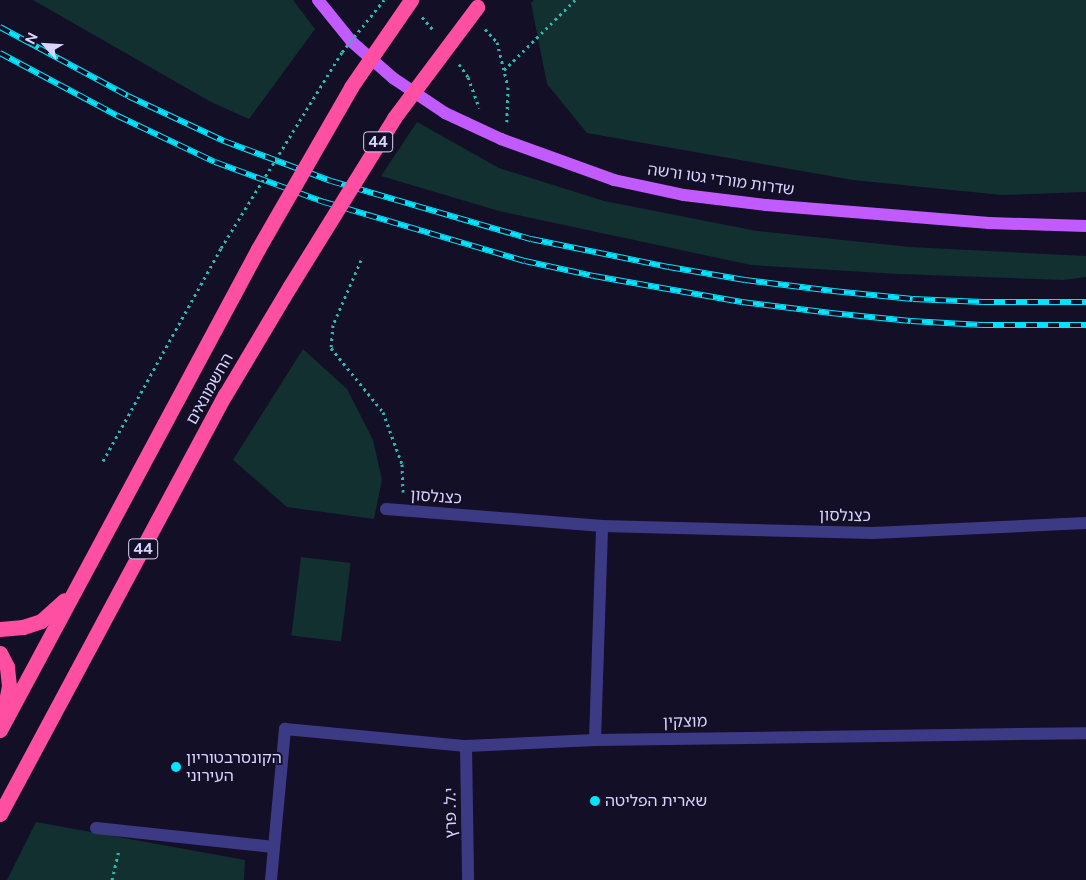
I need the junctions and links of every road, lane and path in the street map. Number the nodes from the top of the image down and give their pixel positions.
1 (318, 0) edge
2 (384, 0) edge
3 (411, 0) edge
4 (575, 0) edge
5 (480, 3) edge
6 (484, 28) dead end
7 (504, 70) junction
8 (501, 139) junction
9 (1086, 226) edge
10 (361, 260) dead end
11 (103, 461) dead end
12 (386, 509) dead end
13 (403, 510) junction
14 (1086, 523) edge
15 (602, 526) junction
16 (79, 581) junction
17 (0, 628) edge
18 (0, 653) edge
19 (0, 723) edge
20 (0, 730) edge
21 (1086, 733) edge
22 (595, 740) junction
23 (466, 746) junction
24 (0, 814) edge
25 (96, 828) dead end
26 (124, 832) junction
27 (274, 847) junction
28 (112, 880) edge
29 (271, 880) edge
30 (468, 880) edge

1 - 8 main road, שדרות מורדי גטו ורשה
2 - 11 path, bridge
3 - 16 highway, החשמונאים / 44, bridge
4 - 7 path
5 - 24 highway, החשמונאים / 44, bridge
6 - 7 path
7 - 8 path
8 - 9 main road, שדרות מורדי גטו ורשה
10 - 13 path
12 - 13 street, כצנלסון
13 - 15 street, כצנלסון
14 - 15 street, כצנלסון
15 - 22 street
16 - 17 highway
16 - 20 highway, החשמונאים / 44
18 - 19 highway
21 - 22 street, מוצקין
22 - 23 street, מוצקין
23 - 27 street, מוצקין
23 - 30 street, י.ל. פרץ
25 - 26 street
26 - 27 street
26 - 28 path
27 - 29 street

